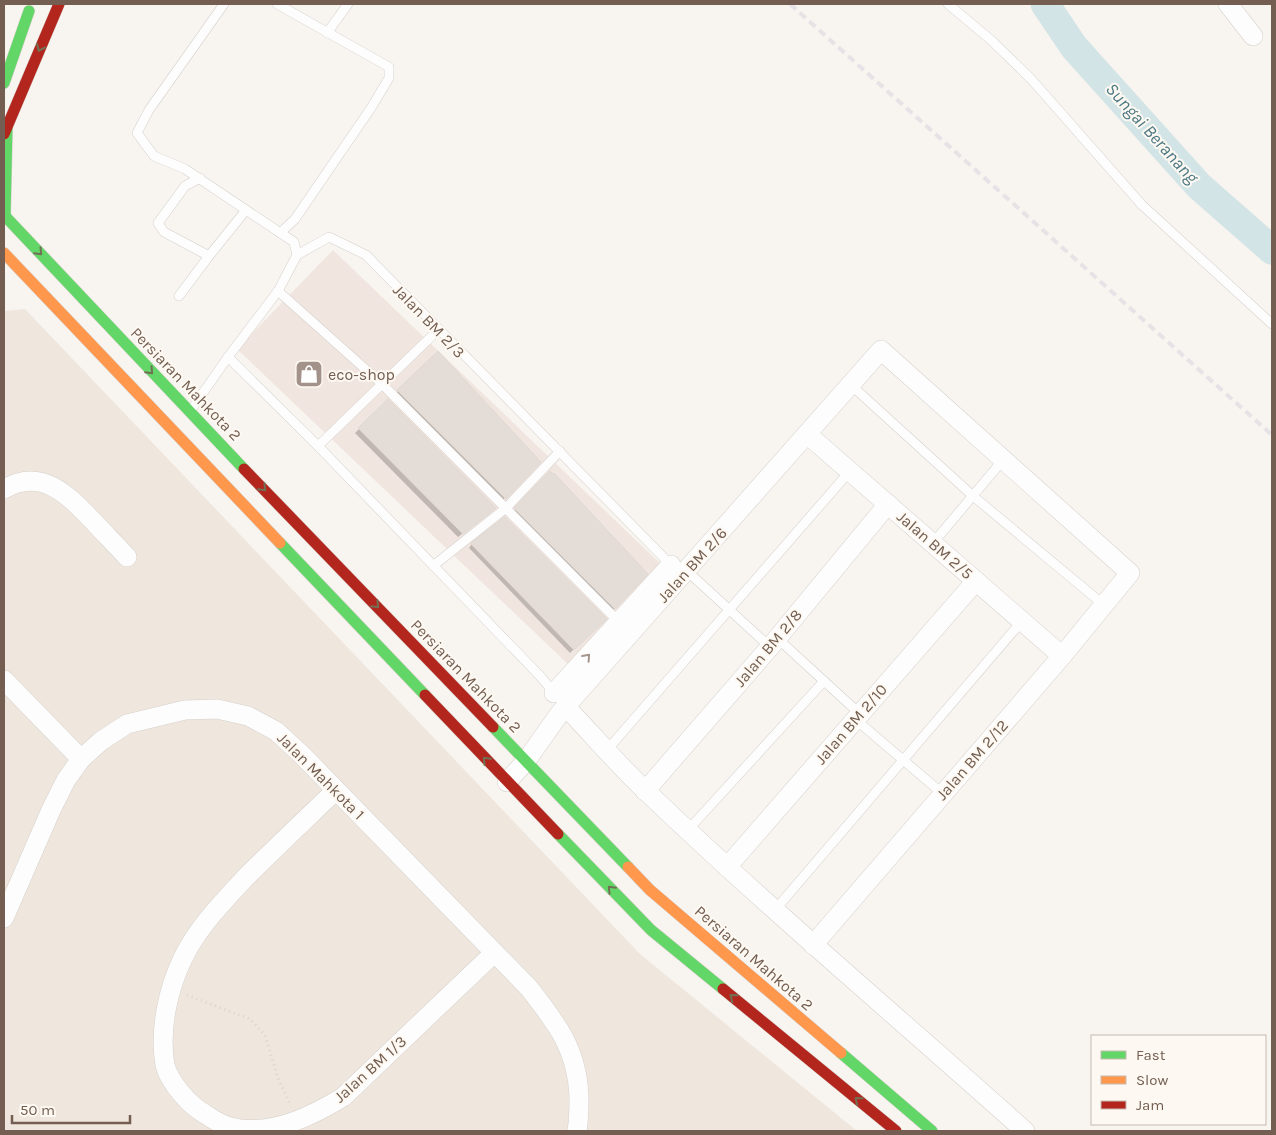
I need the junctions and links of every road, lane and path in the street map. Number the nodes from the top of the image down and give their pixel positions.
1 (60, 4) edge
2 (224, 4) edge
3 (277, 4) edge
4 (348, 4) edge
5 (948, 4) edge
6 (1228, 4) edge
7 (31, 7) edge
8 (327, 33) junction
9 (1253, 36) dead end
10 (4, 64) edge
11 (4, 83) edge
12 (5, 131) edge
13 (200, 178) junction
14 (246, 210) junction
15 (5, 216) edge
16 (280, 233) junction
17 (4, 253) edge
18 (297, 255) junction
19 (209, 256) junction
20 (20, 284) dead end
21 (278, 291) junction
22 (44, 295) junction
23 (179, 296) dead end
24 (1272, 324) edge
25 (438, 330) junction
26 (228, 357) junction
27 (382, 384) junction
28 (851, 385) junction
29 (190, 412) junction
30 (808, 434) junction
31 (318, 446) junction
32 (560, 451) junction
33 (1003, 460) junction
34 (850, 471) junction
35 (4, 489) edge
36 (973, 496) junction
37 (888, 504) junction
38 (506, 508) junction
39 (933, 543) junction
40 (127, 557) dead end
41 (433, 566) junction
42 (680, 570) junction
43 (976, 581) junction
44 (1104, 605) junction
45 (730, 610) junction
46 (1022, 621) junction
47 (619, 622) junction
48 (774, 642) junction
49 (1062, 656) junction
50 (4, 680) edge
51 (824, 681) junction
52 (560, 700) junction
53 (858, 716) junction
54 (607, 750) junction
55 (81, 759) junction
56 (526, 760) junction
57 (903, 760) junction
58 (507, 782) junction
59 (336, 790) junction
60 (645, 791) junction
61 (943, 794) junction
62 (688, 830) junction
63 (728, 867) junction
64 (775, 910) junction
65 (4, 918) edge
66 (813, 945) junction
67 (494, 953) junction
68 (170, 989) junction
69 (297, 1121) junction
70 (577, 1131) edge
71 (896, 1131) edge
72 (932, 1131) edge
73 (1025, 1131) edge

1 -> 12 main road
2 - 13 lane
3 - 8 lane
4 - 8 lane
5 - 24 lane
6 - 9 street
7 - 10 main road
7 - 11 main road
8 - 16 lane
12 - 15 main road
13 - 14 lane
13 - 19 lane
14 - 16 lane
14 - 19 lane
15 -> 29 main road, Persiaran Mahkota 2
16 - 18 lane
17 - 22 main road
18 - 21 lane
18 - 25 lane, Jalan BM 2/3
19 - 23 lane
20 - 22 main road
21 - 26 lane
21 - 27 lane
58 -> 22 main road
25 - 27 lane
25 - 32 lane, Jalan BM 2/3
26 - 29 lane
26 - 31 lane
27 - 31 lane
27 - 38 lane
28 - 30 street, Jalan BM 2/6
28 - 33 street, Jalan BM 2/6
28 - 36 lane
29 -> 56 main road, Persiaran Mahkota 2
30 - 34 street, Jalan BM 2/5
30 - 42 street, Jalan BM 2/6
31 - 41 lane
32 - 38 lane
32 - 42 lane, Jalan BM 2/3
33 - 36 lane
33 - 44 street, Jalan BM 2/12
34 - 37 street, Jalan BM 2/5
34 - 45 lane
35 - 40 street
36 - 39 lane
36 - 44 lane
37 - 39 street, Jalan BM 2/5
37 - 48 street, Jalan BM 2/8
38 - 41 lane
38 - 47 lane
39 - 43 street, Jalan BM 2/5
41 - 52 lane
42 - 45 lane, Jalan BM 2/3
42 - 47 street
42 - 52 street, Jalan BM 2/6
43 - 46 street, Jalan BM 2/5
43 - 53 street, Jalan BM 2/10
44 - 49 street, Jalan BM 2/12
45 - 48 lane, Jalan BM 2/3
45 - 54 lane
46 - 49 street, Jalan BM 2/5
46 - 57 lane
52 -> 47 street
48 - 51 lane, Jalan BM 2/3
48 - 60 street, Jalan BM 2/8
49 - 61 street, Jalan BM 2/12
50 - 55 street
51 - 53 lane, Jalan BM 2/3
51 - 62 lane
52 - 54 street
52 - 56 street, Jalan BM 2/6
53 - 57 lane, Jalan BM 2/3
53 - 63 street, Jalan BM 2/10
54 - 60 street
55 - 59 street, Jalan Mahkota 1
55 - 65 street, Jalan Mahkota 1
56 - 58 street, Jalan BM 2/6
56 - 72 main road, Persiaran Mahkota 2
57 - 61 lane, Jalan BM 2/3
57 - 64 lane
71 -> 58 main road
59 - 67 street, Jalan Mahkota 1
59 - 68 street, Jalan BM 1/3
60 - 62 street
61 - 66 street, Jalan BM 2/12
62 - 63 street
63 - 64 street
64 - 66 street
66 - 73 street
67 - 69 street, Jalan BM 1/3
67 - 70 street, Jalan Mahkota 1
68 - 69 path
68 - 69 street, Jalan BM 1/3

